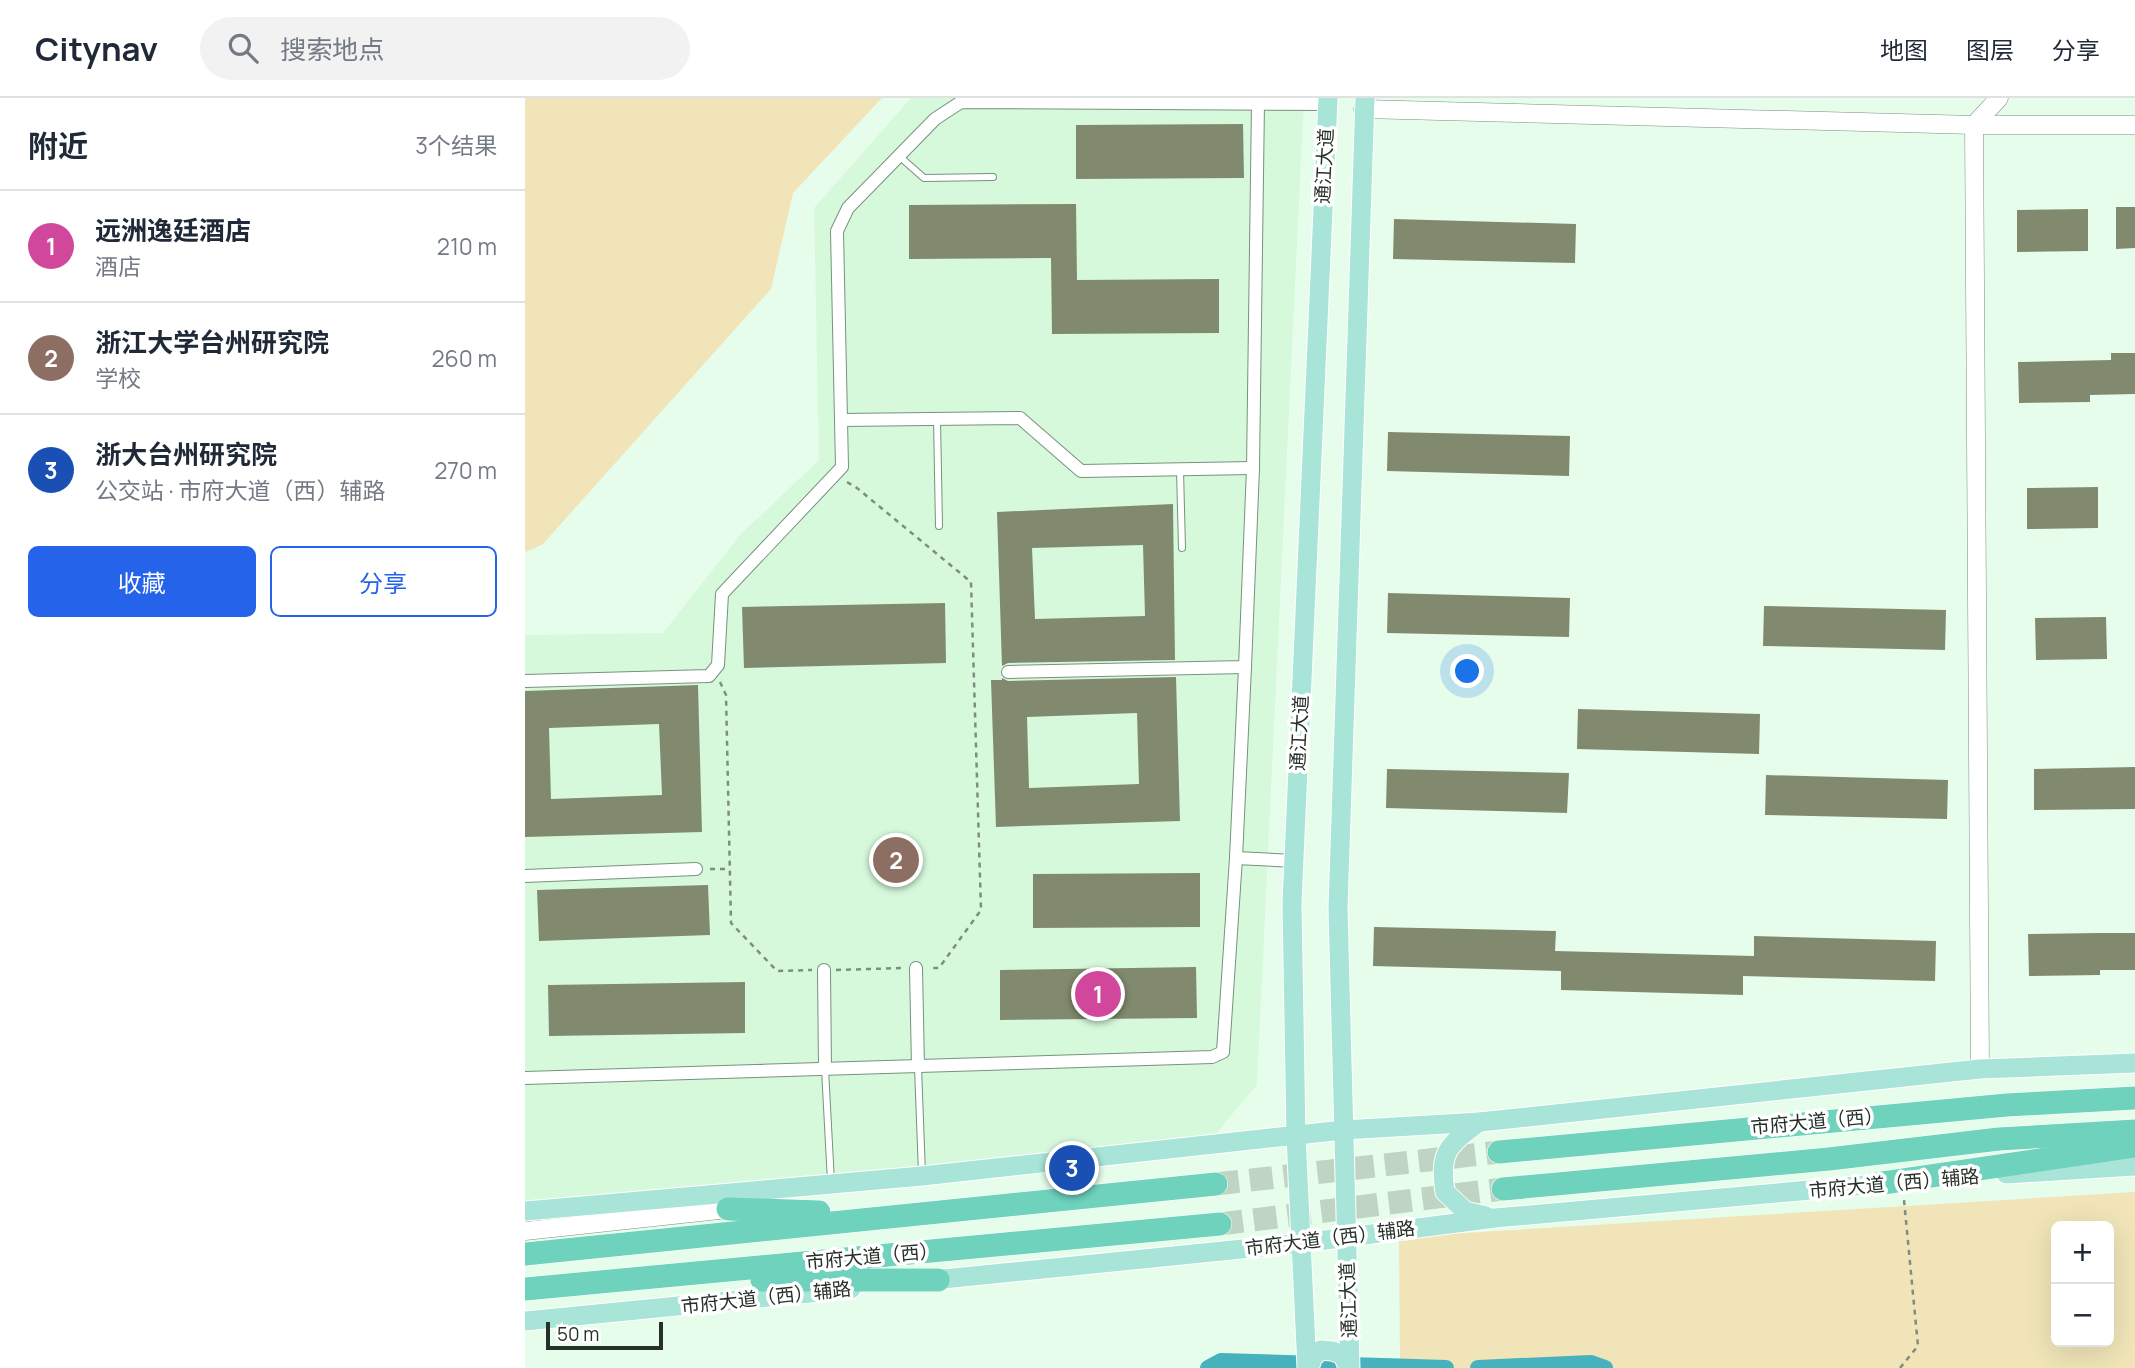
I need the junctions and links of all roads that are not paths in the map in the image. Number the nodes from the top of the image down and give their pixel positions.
1 (1999, 98) edge
2 (1328, 101) edge
3 (1258, 102) junction
4 (1364, 104) edge
5 (1974, 125) junction
6 (2135, 125) edge
7 (899, 156) junction
8 (993, 177) dead end
9 (937, 419) junction
10 (841, 420) junction
11 (1180, 468) junction
12 (1253, 468) junction
13 (939, 526) dead end
14 (1182, 548) dead end
15 (1245, 667) junction
16 (1007, 672) dead end
17 (525, 681) edge
18 (1237, 858) junction
19 (1294, 861) junction
20 (697, 869) road end
21 (525, 876) edge
22 (916, 968) road end
23 (824, 970) road end
24 (2135, 1063) edge
25 (918, 1067) junction
26 (825, 1069) junction
27 (1980, 1069) junction
28 (525, 1078) edge
29 (2135, 1098) edge
30 (1480, 1122) junction
31 (1343, 1130) junction
32 (2135, 1131) edge
33 (1296, 1136) junction
34 (2135, 1146) edge
35 (1499, 1152) tunnel mouth
36 (2135, 1166) edge
37 (922, 1176) junction
38 (828, 1184) junction
39 (1216, 1184) tunnel mouth
40 (1876, 1184) junction
41 (1503, 1189) tunnel mouth
42 (728, 1209) junction
43 (525, 1211) edge
44 (910, 1215) junction
45 (1495, 1218) junction
46 (1220, 1224) tunnel mouth
47 (525, 1231) edge
48 (1347, 1237) junction
49 (1302, 1243) junction
50 (525, 1254) edge
51 (622, 1280) junction
52 (938, 1280) junction
53 (525, 1289) edge
54 (525, 1321) edge
55 (1308, 1368) edge
56 (1349, 1368) edge

1 - 5 street
2 - 3 street
2 - 19 main road, 通江大道
3 - 7 street
3 - 12 street
4 - 5 street
4 - 31 main road, 通江大道
5 - 6 street
5 - 27 street
7 - 8 lane
7 - 10 street
9 - 10 street
9 - 11 street
9 - 13 lane
10 - 17 street
11 - 12 street
11 - 14 lane
12 - 15 street
15 - 16 street
15 - 18 street
18 - 19 street
18 - 25 street
19 - 33 main road, 通江大道
20 - 21 street
22 - 25 street
23 - 26 street
24 - 27 main road
25 - 26 street
25 - 37 lane
26 - 28 street
26 - 38 lane
27 - 30 main road
29 - 35 highway, 市府大道（西）
30 - 31 main road
30 - 45 main road
31 - 33 main road
31 - 48 main road, 通江大道
32 - 41 highway, 市府大道（西）
33 - 37 main road
33 - 49 main road, 通江大道
34 - 40 highway
36 - 40 main road, 市府大道（西）辅路
37 - 38 main road
38 - 42 main road
38 - 43 main road
39 - 44 highway, 市府大道（西）
40 - 45 main road, 市府大道（西）辅路
42 - 44 highway
42 - 47 street
44 - 50 highway, 市府大道（西）
45 - 48 main road, 市府大道（西）辅路
46 - 51 highway, 市府大道（西）
48 - 49 main road, 市府大道（西）辅路
48 - 56 main road, 通江大道
49 - 52 main road, 市府大道（西）辅路
49 - 55 main road, 通江大道
51 - 52 highway
51 - 53 highway, 市府大道（西）
52 - 54 main road, 市府大道（西）辅路
55 - 56 main road

